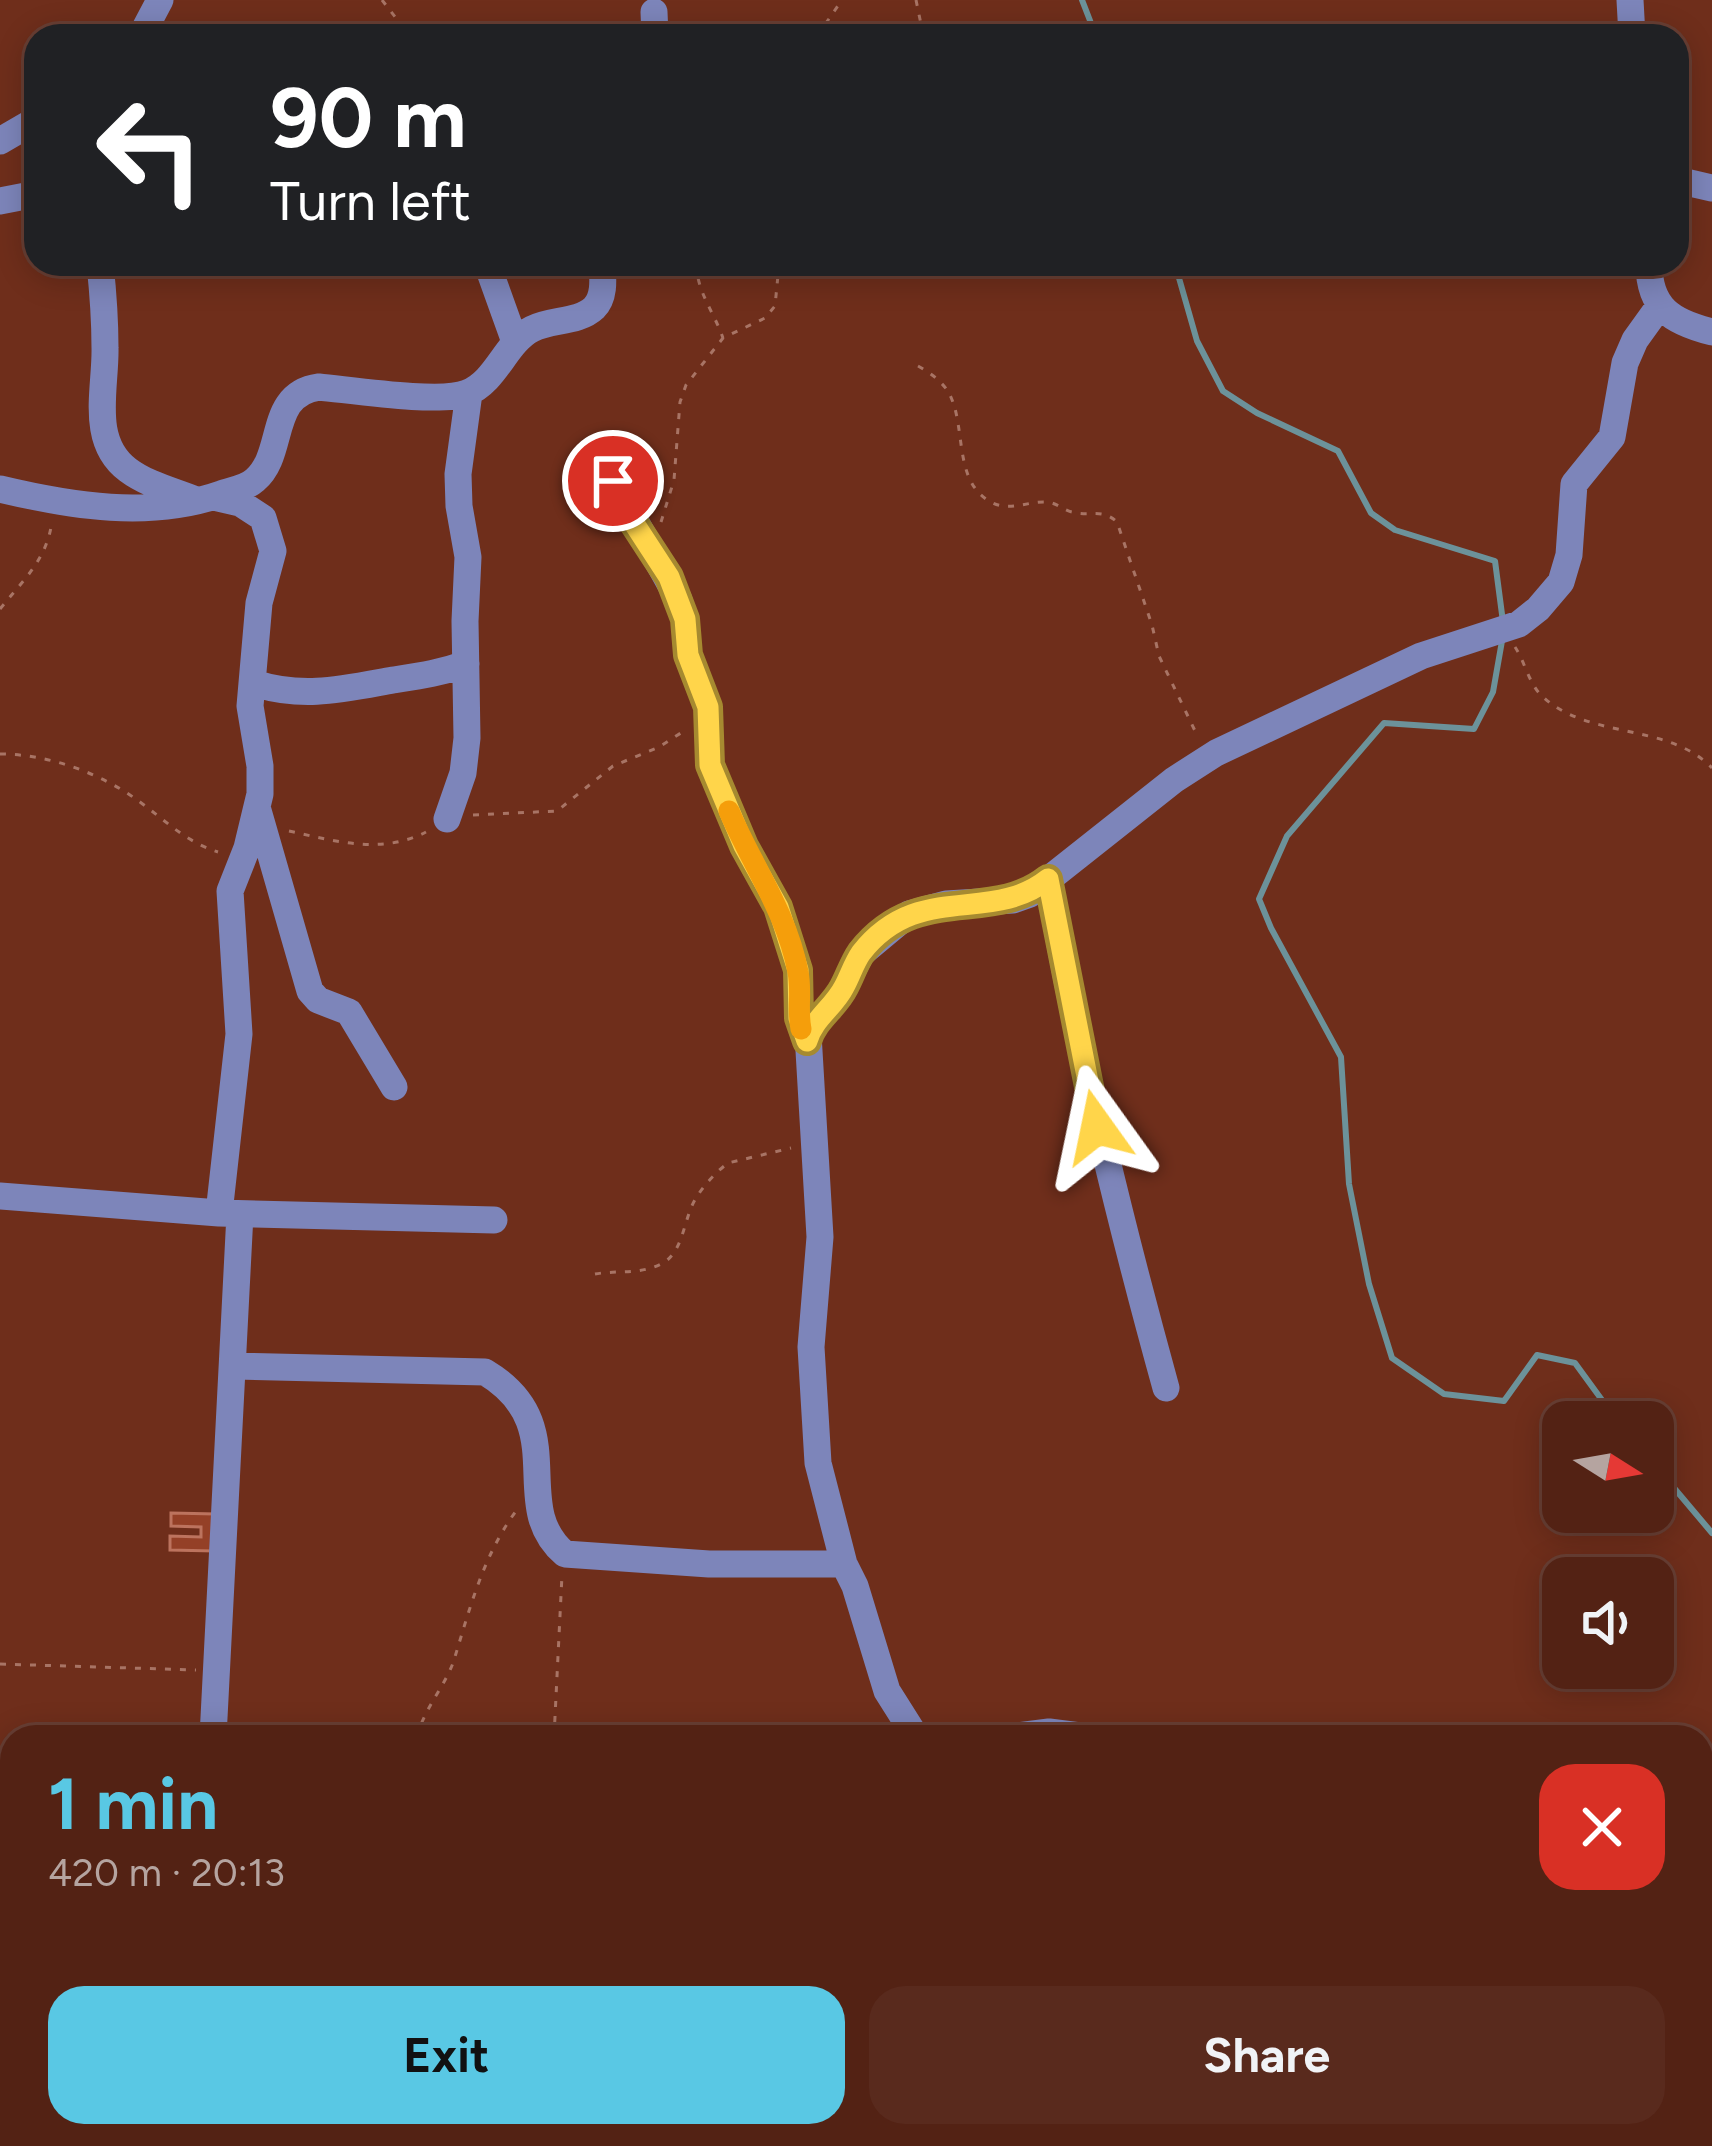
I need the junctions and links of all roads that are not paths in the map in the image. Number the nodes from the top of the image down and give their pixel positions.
1 (101, 276) edge
2 (491, 276) edge
3 (602, 276) edge
4 (1650, 276) edge
5 (1658, 308) junction
6 (1712, 332) edge
7 (515, 342) junction
8 (469, 393) junction
9 (613, 481) dead end
10 (0, 489) edge
11 (207, 499) junction
12 (466, 664) junction
13 (254, 682) junction
14 (261, 817) junction
15 (447, 819) road end
16 (1048, 879) junction
17 (807, 1041) junction
18 (394, 1087) dead end
19 (0, 1196) edge
20 (230, 1213) junction
21 (494, 1220) dead end
22 (235, 1366) junction
23 (1166, 1388) dead end
24 (844, 1564) junction
25 (214, 1725) edge
26 (908, 1725) edge

1 - 11 street
2 - 7 street
3 - 7 street
4 - 5 street
5 - 6 street
5 - 16 street
7 - 8 street
8 - 11 street
8 - 12 street
9 - 17 street
10 - 11 street
11 - 13 street
12 - 13 street
12 - 15 street
13 - 14 street
14 - 18 street
14 - 20 street
16 - 17 street
16 - 23 street
17 - 24 street
19 - 20 street
20 - 21 street
20 - 22 street
22 - 24 street
22 - 25 street
24 - 26 street

